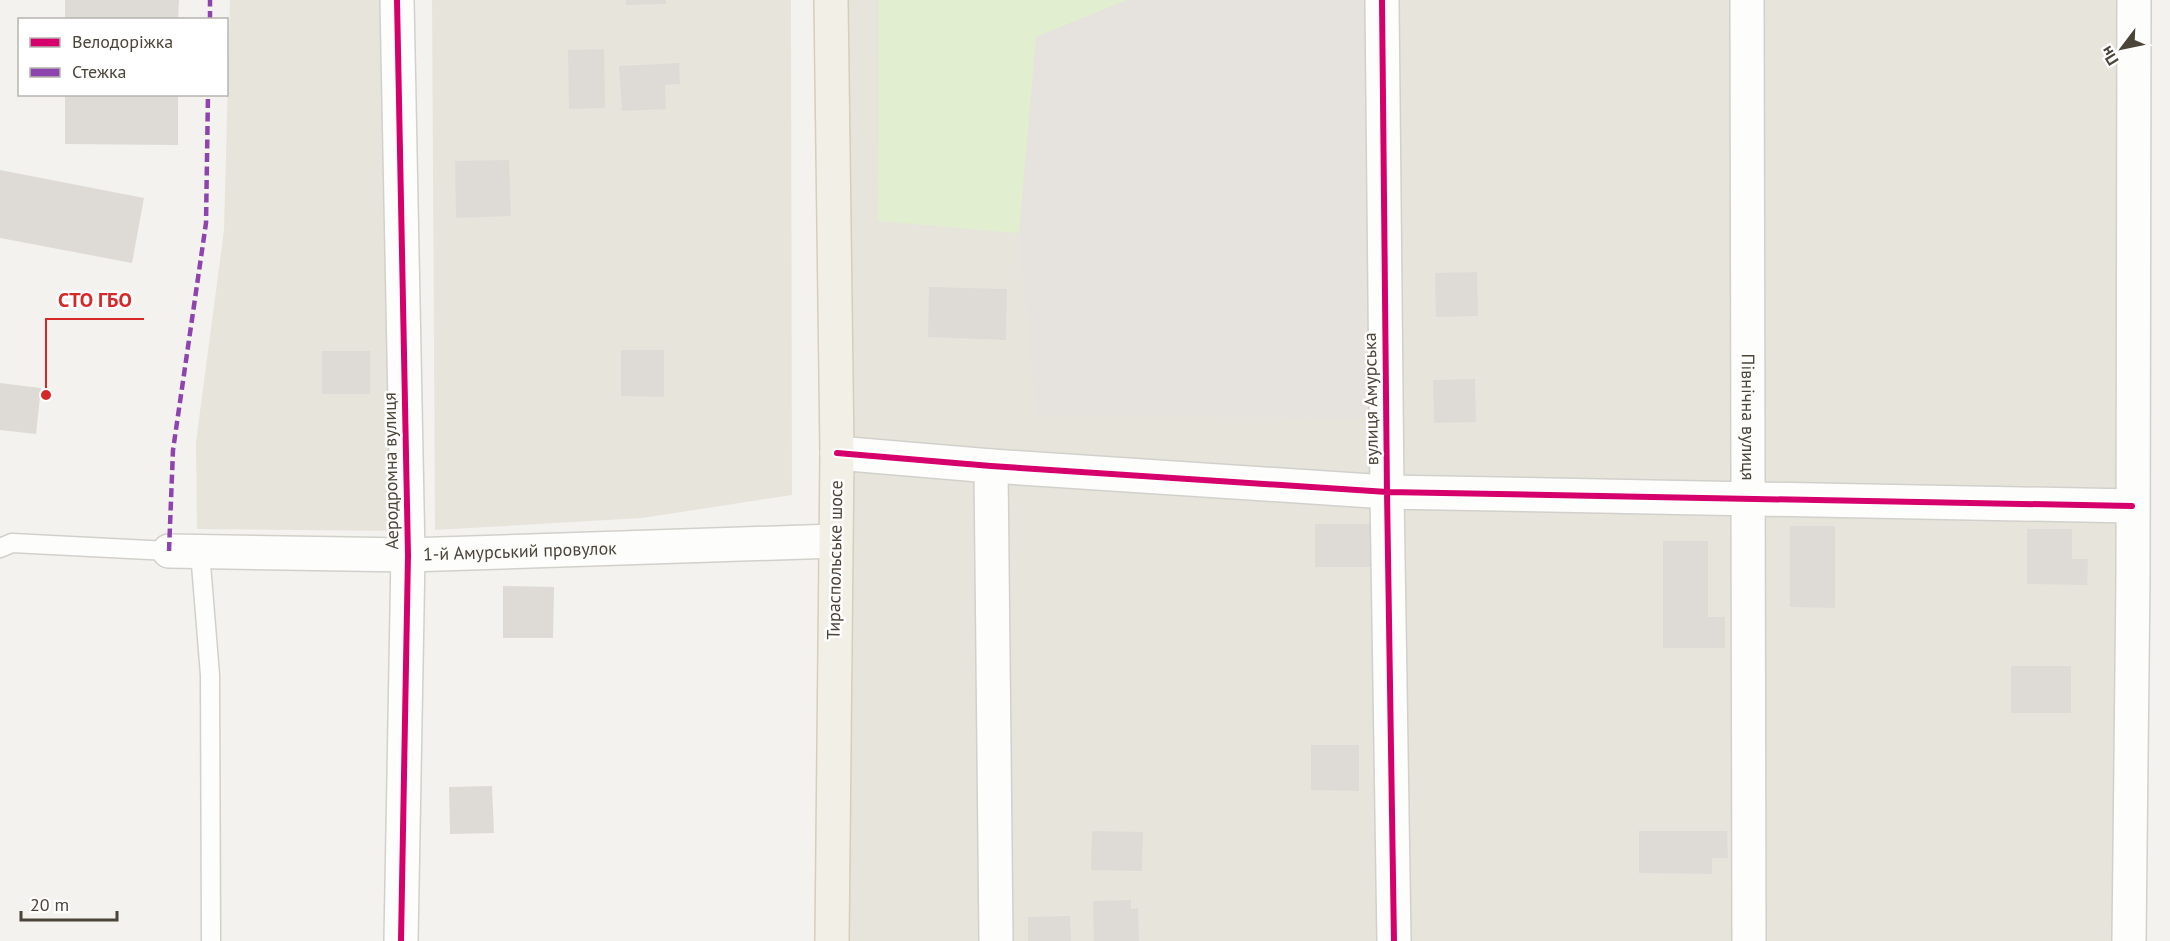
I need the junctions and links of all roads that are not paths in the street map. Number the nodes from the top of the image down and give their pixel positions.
1 (397, 0) edge
2 (831, 0) edge
3 (1382, 0) edge
4 (1747, 0) edge
5 (2134, 0) edge
6 (837, 453) junction
7 (991, 466) junction
8 (1387, 492) junction
9 (1749, 500) junction
10 (2132, 506) junction
11 (835, 541) junction
12 (0, 548) edge
13 (185, 552) junction
14 (408, 555) junction
15 (211, 941) edge
16 (401, 941) edge
17 (832, 941) edge
18 (996, 941) edge
19 (1394, 941) edge
20 (1749, 941) edge
21 (2129, 941) edge

1 - 14 street, Аеродромна вулиця
2 - 6 main road, Тираспольське шосе
3 - 8 street, вулиця Амурська
4 - 9 street, Північна вулиця
5 - 10 street
6 - 7 street
6 - 11 main road, Тираспольське шосе
7 - 8 street
7 - 18 street
8 - 9 street
8 - 19 street, вулиця Амурська
9 - 10 street
9 - 20 street, Північна вулиця
10 - 21 street
11 - 14 street, 1-й Амурський провулок
11 - 17 main road, Тираспольське шосе
12 - 13 lane
13 - 14 street, 1-й Амурський провулок
13 - 15 lane
14 - 16 street, Аеродромна вулиця

